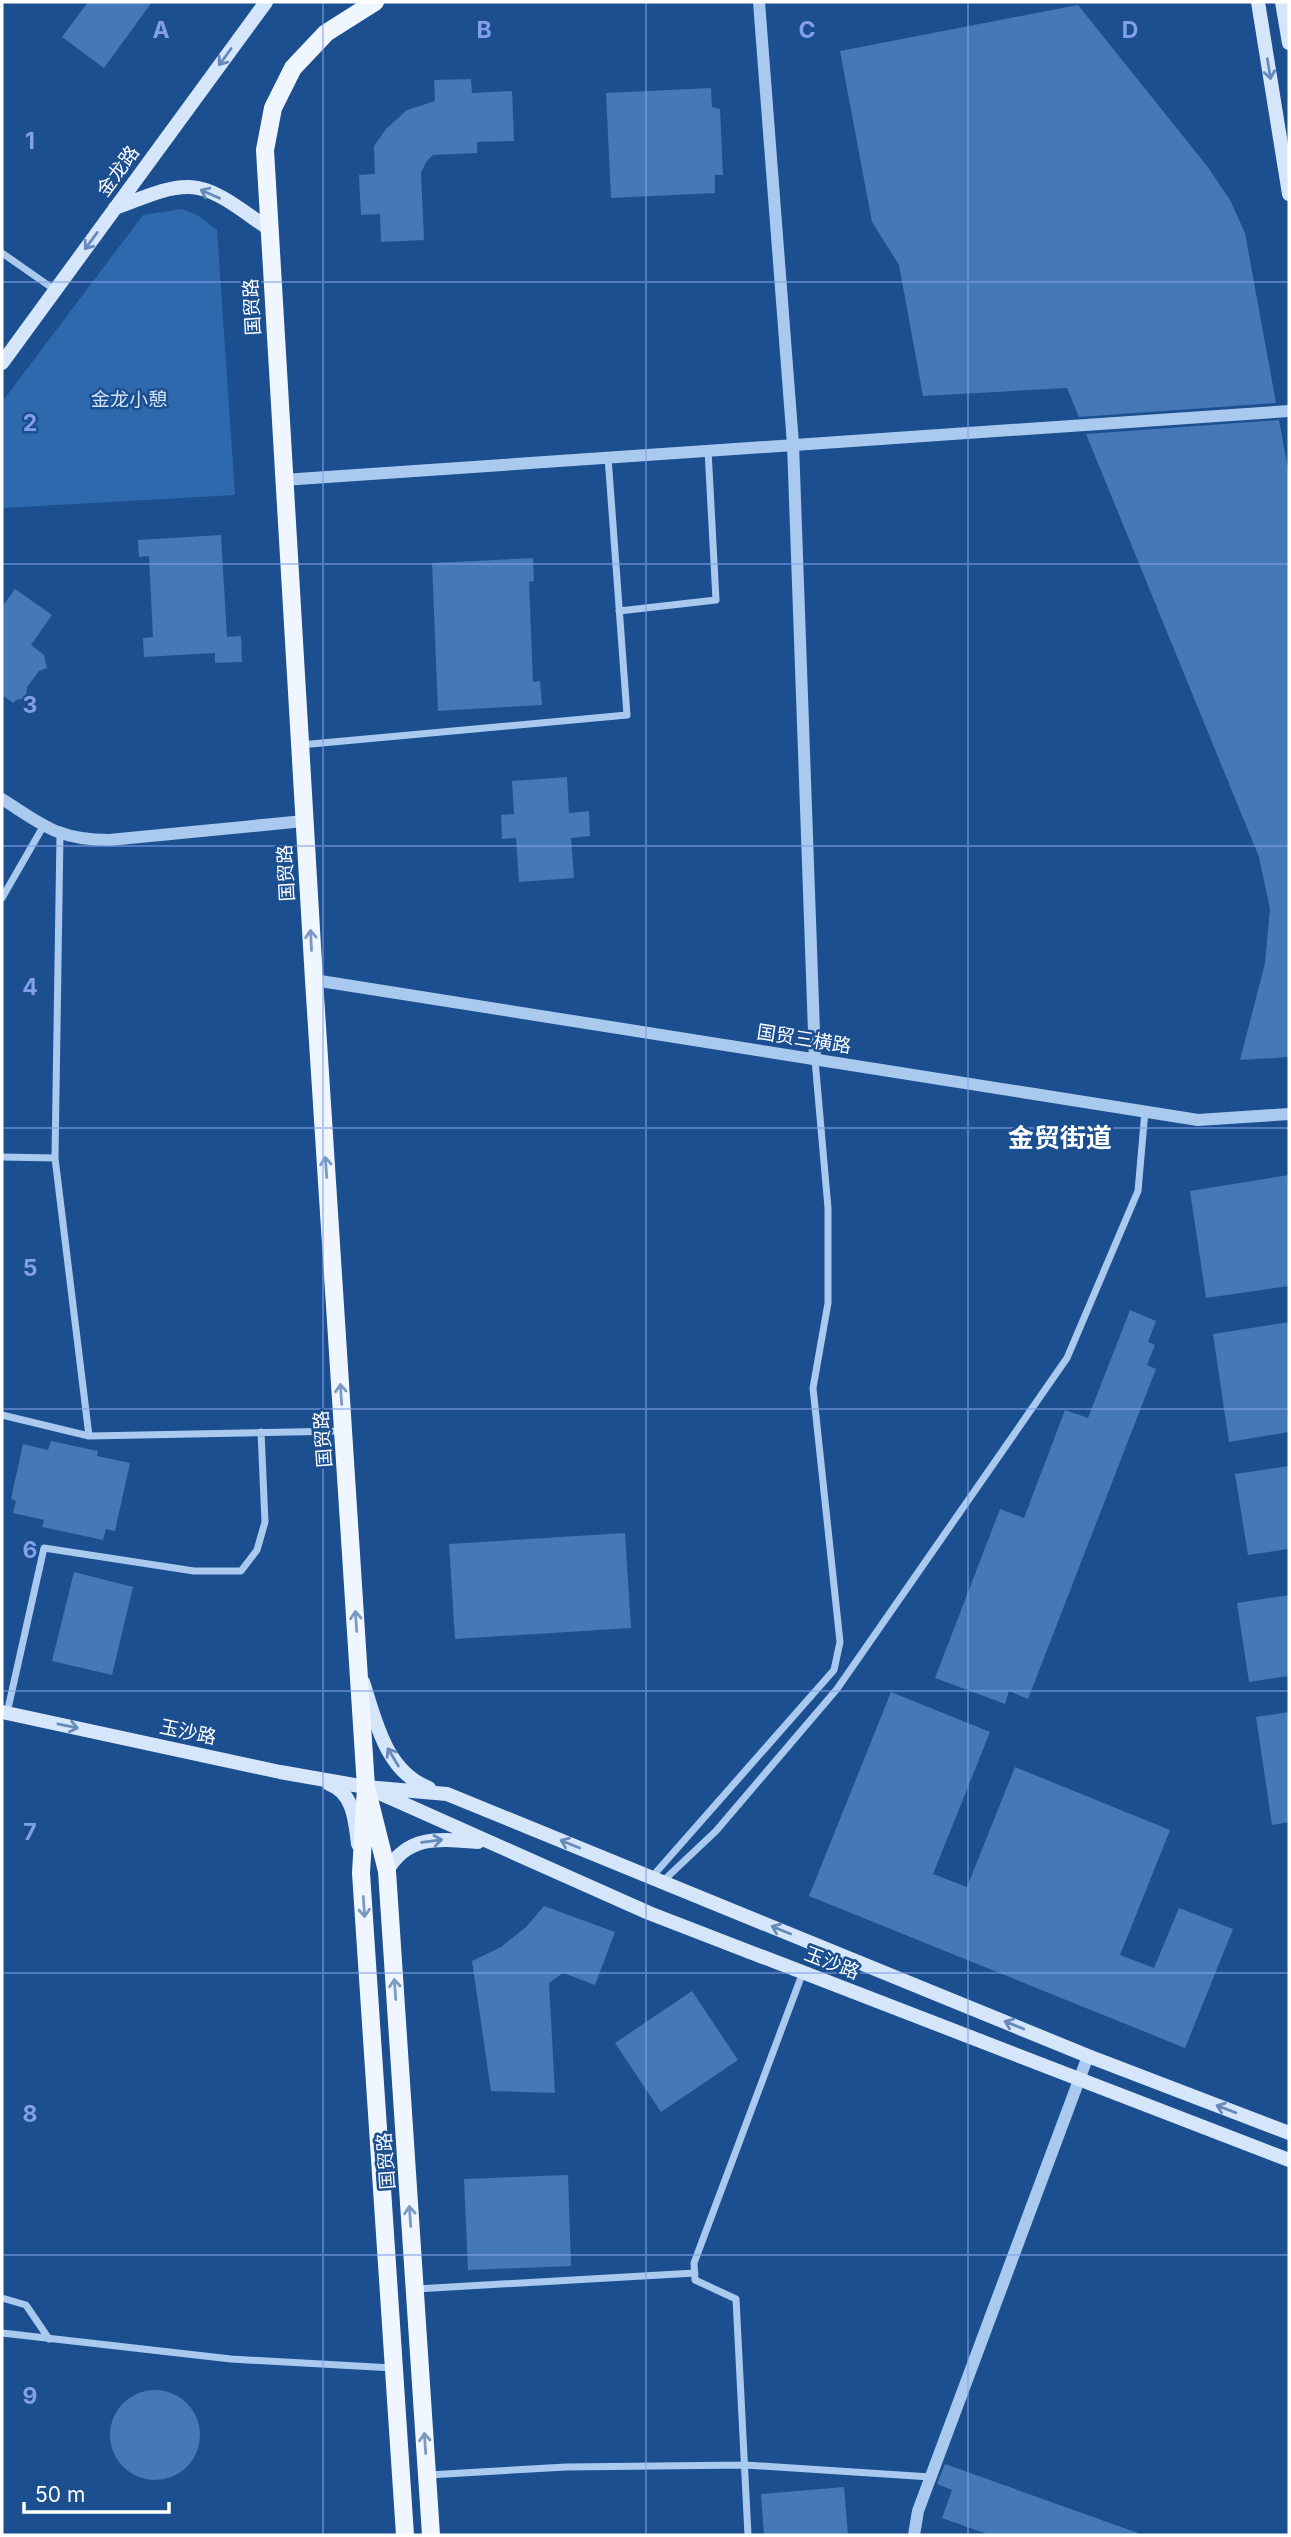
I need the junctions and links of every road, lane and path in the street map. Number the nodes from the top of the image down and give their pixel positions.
1 (266, 2) edge
2 (375, 2) edge
3 (759, 2) edge
4 (1258, 2) edge
5 (1282, 2) edge
6 (1289, 43) edge
7 (1289, 194) edge
8 (115, 208) junction
9 (269, 229) junction
10 (2, 253) edge
11 (55, 290) junction
12 (2, 363) edge
13 (1289, 411) edge
14 (793, 444) junction
15 (708, 450) junction
16 (608, 457) junction
17 (283, 480) junction
18 (620, 611) junction
19 (300, 745) junction
20 (2, 799) edge
21 (304, 821) junction
22 (44, 825) junction
23 (60, 834) junction
24 (2, 898) edge
25 (314, 980) junction
26 (815, 1060) junction
27 (1145, 1111) junction
28 (1289, 1115) edge
29 (2, 1157) edge
30 (55, 1158) junction
31 (2, 1415) edge
32 (343, 1430) junction
33 (261, 1432) junction
34 (89, 1436) junction
35 (359, 1669) junction
36 (5, 1712) edge
37 (312, 1777) junction
38 (366, 1787) junction
39 (447, 1794) junction
40 (490, 1843) junction
41 (387, 1871) junction
42 (361, 1873) junction
43 (656, 1880) junction
44 (800, 1980) dead end
45 (1088, 2056) junction
46 (1079, 2079) junction
47 (1289, 2133) edge
48 (1289, 2160) edge
49 (695, 2273) junction
50 (415, 2290) junction
51 (2, 2298) edge
52 (2, 2333) edge
53 (49, 2339) junction
54 (394, 2368) junction
55 (744, 2465) junction
56 (427, 2476) junction
57 (931, 2477) junction
58 (405, 2535) edge
59 (431, 2535) edge
60 (748, 2535) edge
61 (914, 2535) edge

1 -> 8 main road, 金龙路
2 - 9 main road, 国贸路
3 - 14 street
4 -> 7 main road
5 - 6 main road
9 -> 8 main road
8 -> 11 main road, 金龙路
9 - 17 main road, 国贸路
10 - 11 street
11 - 12 main road, 金龙路
13 - 14 street
14 - 15 street
14 - 26 street
15 - 16 street
15 - 18 street
16 - 17 street
16 - 18 street
17 - 19 main road, 国贸路
18 - 19 street
19 - 21 main road, 国贸路
20 - 22 street
21 - 23 street
25 -> 21 main road, 国贸路
22 - 23 street
22 - 24 street
23 - 30 street
25 - 26 street, 国贸三横路
32 -> 25 main road, 国贸路
26 - 27 street, 国贸三横路
26 - 43 street
27 - 28 street, 国贸三横路
27 - 43 street
29 - 30 street
30 - 34 street
31 - 34 street
32 - 33 street
35 -> 32 main road, 国贸路
33 - 34 street
33 - 36 street
35 - 38 main road, 国贸路
39 -> 35 main road
36 -> 37 main road, 玉沙路
37 - 38 main road, 玉沙路
37 - 42 main road
38 - 39 main road, 玉沙路
38 - 40 main road, 玉沙路
38 - 41 main road, 国贸路
38 - 42 main road, 国贸路
43 -> 39 main road, 玉沙路
41 -> 40 main road
40 - 46 main road, 玉沙路
50 -> 41 main road, 国贸路
42 -> 54 main road, 国贸路
45 -> 43 main road, 玉沙路
44 - 49 street
45 - 46 street
47 -> 45 main road, 玉沙路
46 - 48 main road, 玉沙路
46 - 57 street
49 - 50 street
49 - 55 street
56 -> 50 main road, 国贸路
51 - 53 street
52 - 53 street
53 - 54 street
54 - 58 main road, 国贸路
55 - 56 street
55 - 57 street
55 - 60 street
56 - 59 main road, 国贸路
57 - 61 street

